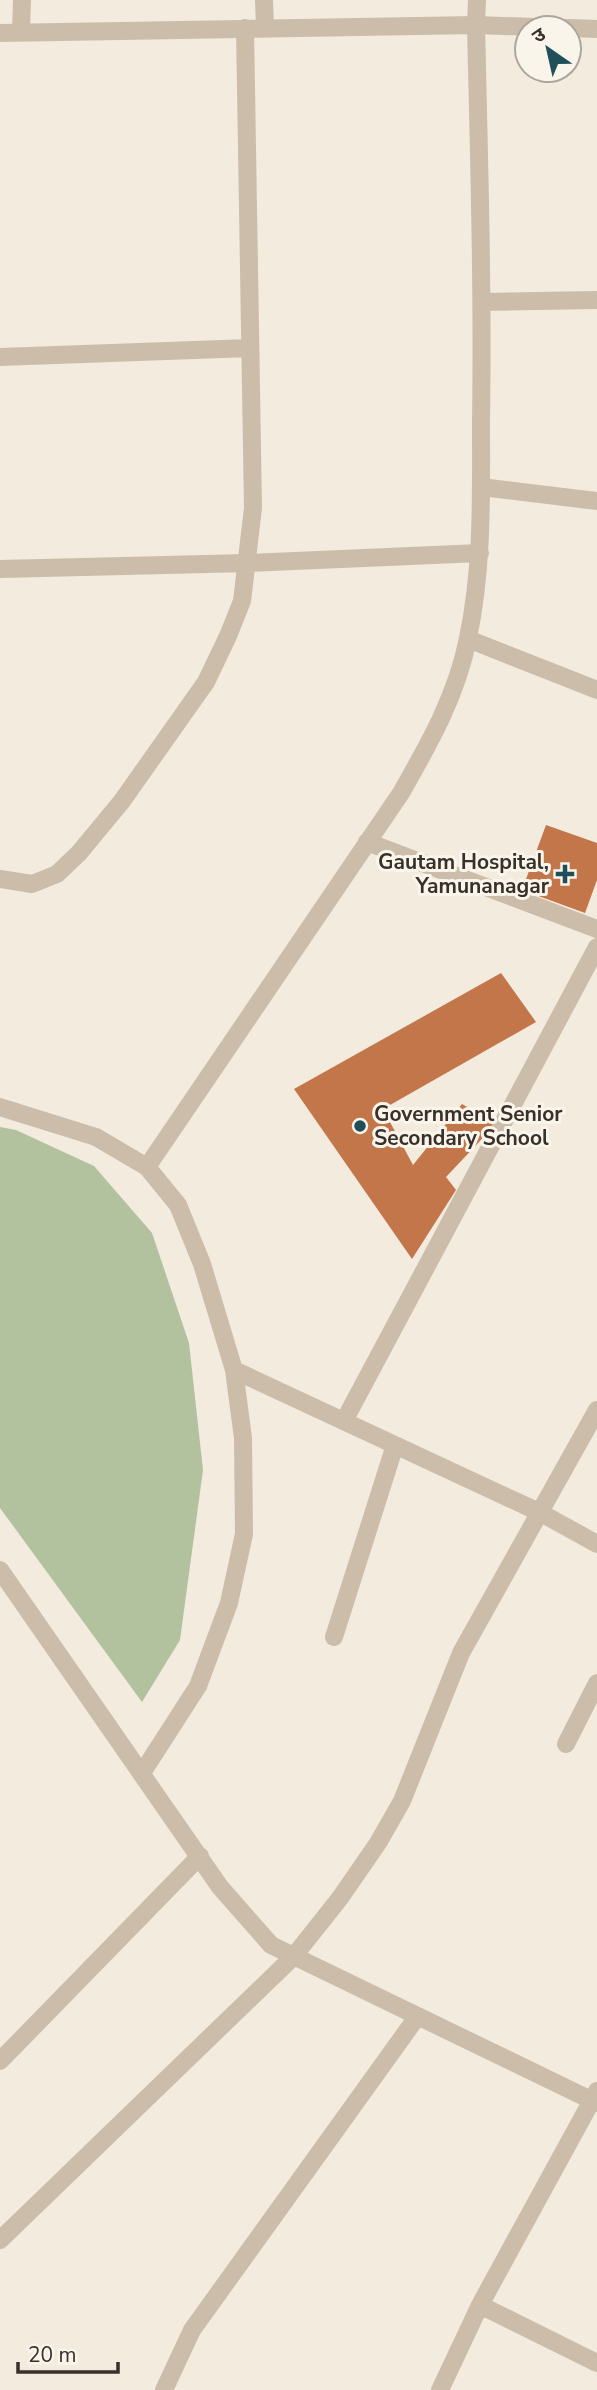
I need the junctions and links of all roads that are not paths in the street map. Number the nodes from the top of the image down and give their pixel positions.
1 (22, 0) edge
2 (264, 0) edge
3 (477, 0) edge
4 (475, 25) junction
5 (513, 26) edge
6 (245, 28) junction
7 (265, 28) junction
8 (22, 32) junction
9 (0, 33) edge
10 (597, 300) edge
11 (483, 302) junction
12 (250, 348) junction
13 (0, 357) edge
14 (481, 487) junction
15 (597, 501) edge
16 (480, 553) junction
17 (248, 563) junction
18 (0, 569) edge
19 (468, 639) junction
20 (597, 690) edge
21 (367, 842) junction
22 (0, 879) edge
23 (597, 929) edge
24 (597, 947) edge
25 (0, 1107) edge
26 (147, 1167) junction
27 (234, 1370) junction
28 (597, 1410) edge
29 (344, 1421) junction
30 (395, 1445) junction
31 (541, 1513) junction
32 (597, 1544) edge
33 (0, 1570) edge
34 (334, 1637) dead end
35 (597, 1683) edge
36 (566, 1744) dead end
37 (142, 1773) junction
38 (200, 1856) junction
39 (294, 1956) junction
40 (417, 2017) junction
41 (2, 2055) edge
42 (595, 2099) edge
43 (0, 2240) edge
44 (480, 2305) junction
45 (597, 2363) edge
46 (164, 2390) edge
47 (440, 2390) edge

1 - 8 street
2 - 7 street
3 - 4 street
4 - 5 street
4 - 7 street
4 - 11 street
6 - 7 street
6 - 8 street
6 - 12 street
8 - 9 street
10 - 11 street
11 - 14 street
12 - 13 street
12 - 17 street
14 - 15 street
14 - 16 street
16 - 17 street
16 - 19 street
17 - 18 street
17 - 22 street
19 - 20 street
19 - 21 street
21 - 23 street
21 - 26 street
24 - 29 street
25 - 26 street
26 - 27 street
27 - 29 street
27 - 37 street
28 - 31 street
29 - 30 street
30 - 31 street
30 - 34 street
31 - 32 street
31 - 39 street
33 - 37 street
35 - 36 street
37 - 38 street
38 - 39 street
38 - 41 street
39 - 40 street
39 - 43 street
40 - 42 street
40 - 46 street
42 - 44 street
44 - 45 street
44 - 47 street

